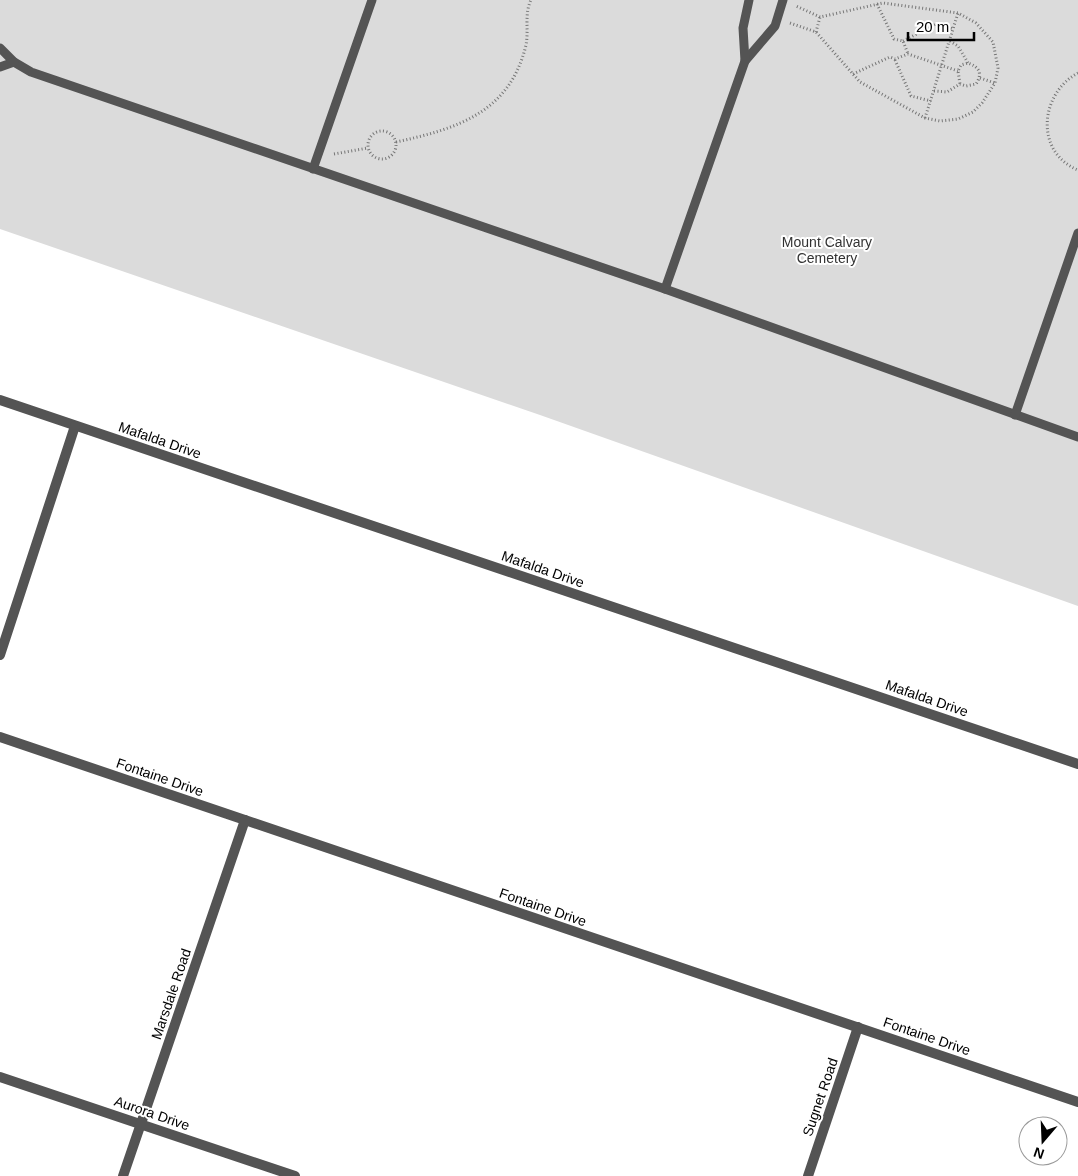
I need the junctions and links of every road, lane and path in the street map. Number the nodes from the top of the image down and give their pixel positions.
1 (372, 0) edge
2 (531, 0) edge
3 (749, 0) edge
4 (783, 0) edge
5 (792, 0) edge
6 (877, 4) junction
7 (958, 14) junction
8 (820, 16) junction
9 (775, 26) junction
10 (954, 29) junction
11 (816, 32) junction
12 (903, 41) junction
13 (950, 41) junction
14 (0, 48) edge
15 (908, 54) junction
16 (745, 60) junction
17 (895, 60) junction
18 (14, 62) junction
19 (968, 63) junction
20 (942, 66) junction
21 (0, 67) edge
22 (958, 71) junction
23 (1078, 73) edge
24 (853, 74) junction
25 (980, 78) junction
26 (995, 83) junction
27 (960, 84) junction
28 (934, 91) junction
29 (930, 101) junction
30 (925, 118) junction
31 (396, 142) junction
32 (368, 148) junction
33 (317, 157) junction
34 (313, 169) junction
35 (1078, 170) edge
36 (1078, 233) edge
37 (665, 289) junction
38 (0, 400) edge
39 (1015, 415) junction
40 (75, 426) junction
41 (1078, 437) edge
42 (0, 655) edge
43 (0, 737) edge
44 (1078, 764) edge
45 (245, 820) junction
46 (858, 1027) junction
47 (0, 1077) edge
48 (1078, 1102) edge
49 (141, 1124) junction
50 (123, 1176) edge
51 (294, 1176) edge
52 (808, 1176) edge

1 - 33 lane
2 - 31 path
3 - 16 lane
4 - 9 lane
5 - 8 path
6 - 7 path
6 - 8 path
6 - 12 path
7 - 10 path
7 - 26 path
8 - 11 path
9 - 11 path
9 - 16 lane
10 - 12 path
10 - 13 path
11 - 24 path
12 - 15 path
13 - 19 path
13 - 20 path
14 - 18 lane
15 - 17 path
15 - 20 path
16 - 37 lane
17 - 24 path
17 - 29 path
18 - 21 lane
18 - 34 lane
19 - 22 path
19 - 25 path
20 - 22 path
20 - 28 path
22 - 27 path
23 - 35 path
24 - 30 path
25 - 26 path
25 - 27 path
26 - 30 path
27 - 28 path
28 - 29 path
29 - 30 path
31 - 32 path
31 - 32 path
32 - 33 path
33 - 34 lane
34 - 37 lane
36 - 39 lane
37 - 39 lane
38 - 40 street, Mafalda Drive
39 - 41 lane
40 - 42 street
40 - 44 street, Mafalda Drive
43 - 45 street, Fontaine Drive
45 - 46 street, Fontaine Drive
45 - 49 street, Marsdale Road
46 - 48 street, Fontaine Drive
46 - 52 street, Sugnet Road
47 - 49 street, Aurora Drive
49 - 50 street, Marsdale Road
49 - 51 street, Aurora Drive

